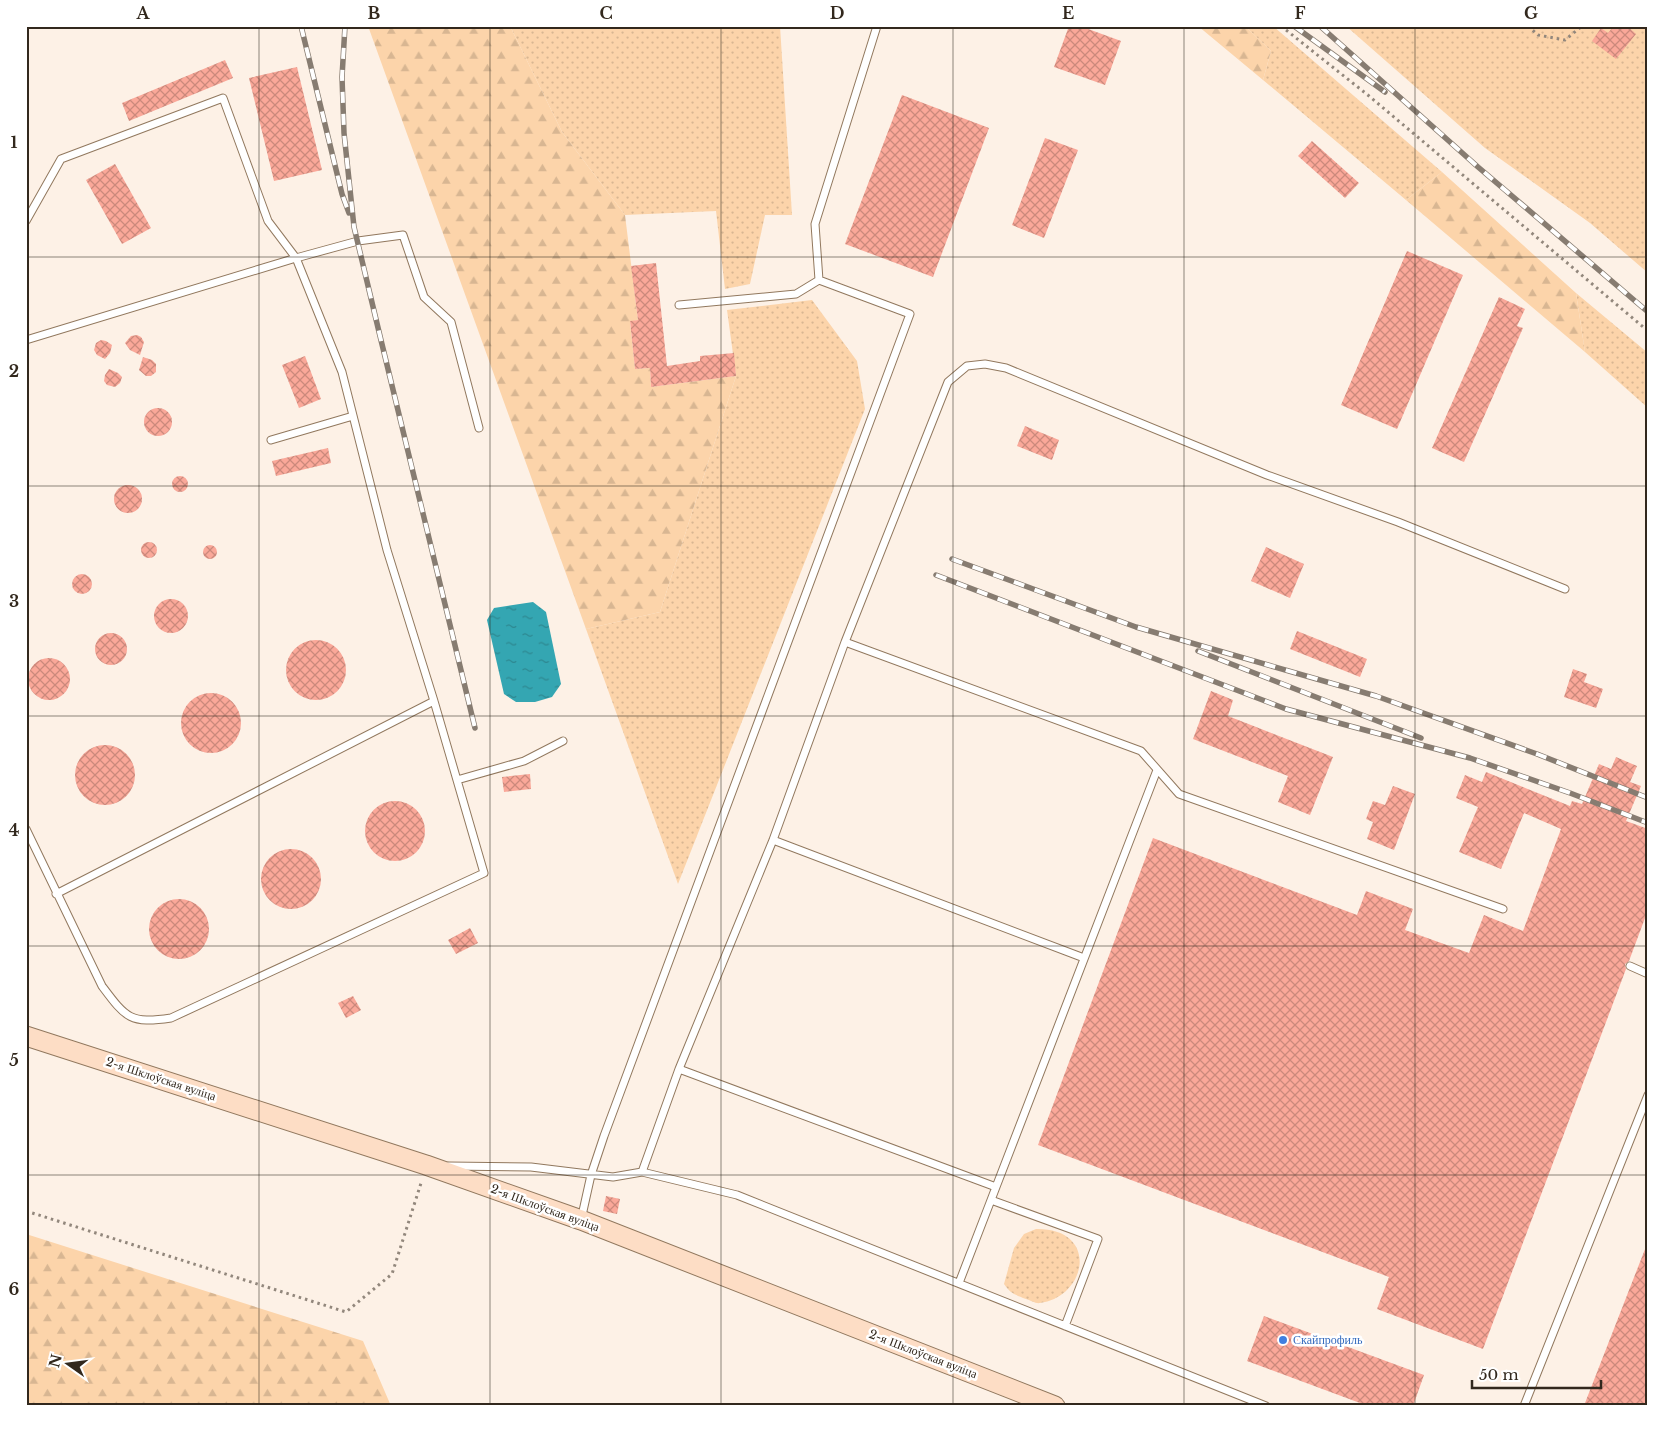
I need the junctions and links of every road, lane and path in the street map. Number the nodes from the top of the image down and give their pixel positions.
1 (877, 26) edge
2 (1281, 26) edge
3 (1528, 26) edge
4 (1582, 26) edge
5 (26, 221) edge
6 (296, 258) junction
7 (819, 280) junction
8 (679, 305) dead end
9 (1648, 330) edge
10 (26, 340) edge
11 (353, 416) junction
12 (479, 428) dead end
13 (270, 440) dead end
14 (1565, 589) dead end
15 (845, 642) junction
16 (434, 701) junction
17 (563, 741) dead end
18 (1157, 770) junction
19 (457, 780) junction
20 (26, 829) edge
21 (773, 840) junction
22 (56, 894) junction
23 (1503, 909) dead end
24 (1084, 958) junction
25 (1630, 966) dead end
26 (1648, 974) edge
27 (26, 1036) edge
28 (679, 1068) junction
29 (1648, 1095) edge
30 (426, 1165) junction
31 (642, 1172) junction
32 (591, 1175) junction
33 (996, 1186) junction
34 (991, 1200) junction
35 (26, 1210) edge
36 (581, 1220) junction
37 (959, 1283) junction
38 (1065, 1326) junction
39 (1055, 1406) edge
40 (1266, 1406) edge
41 (1524, 1406) edge

1 - 7 lane
2 - 9 path
3 - 4 path
5 - 6 lane
6 - 10 lane
6 - 11 lane
6 - 12 lane
7 - 8 lane
7 - 32 lane
11 - 13 lane
11 - 16 lane
14 - 15 lane
15 - 18 lane
15 - 21 lane
16 - 19 lane
16 - 22 lane
17 - 19 lane
18 - 23 lane
18 - 24 lane
19 - 22 lane
20 - 22 lane
21 - 24 lane
21 - 28 lane
24 - 33 lane
25 - 26 lane
27 - 30 street, 2-я Шклоўская вуліца
28 - 31 lane
28 - 33 lane
29 - 41 lane
30 - 32 lane
30 - 35 path
30 - 36 street, 2-я Шклоўская вуліца
31 - 32 lane
31 - 37 lane
32 - 36 lane
33 - 34 lane
34 - 37 lane
34 - 38 lane
36 - 39 street, 2-я Шклоўская вуліца
37 - 38 lane
38 - 40 lane

